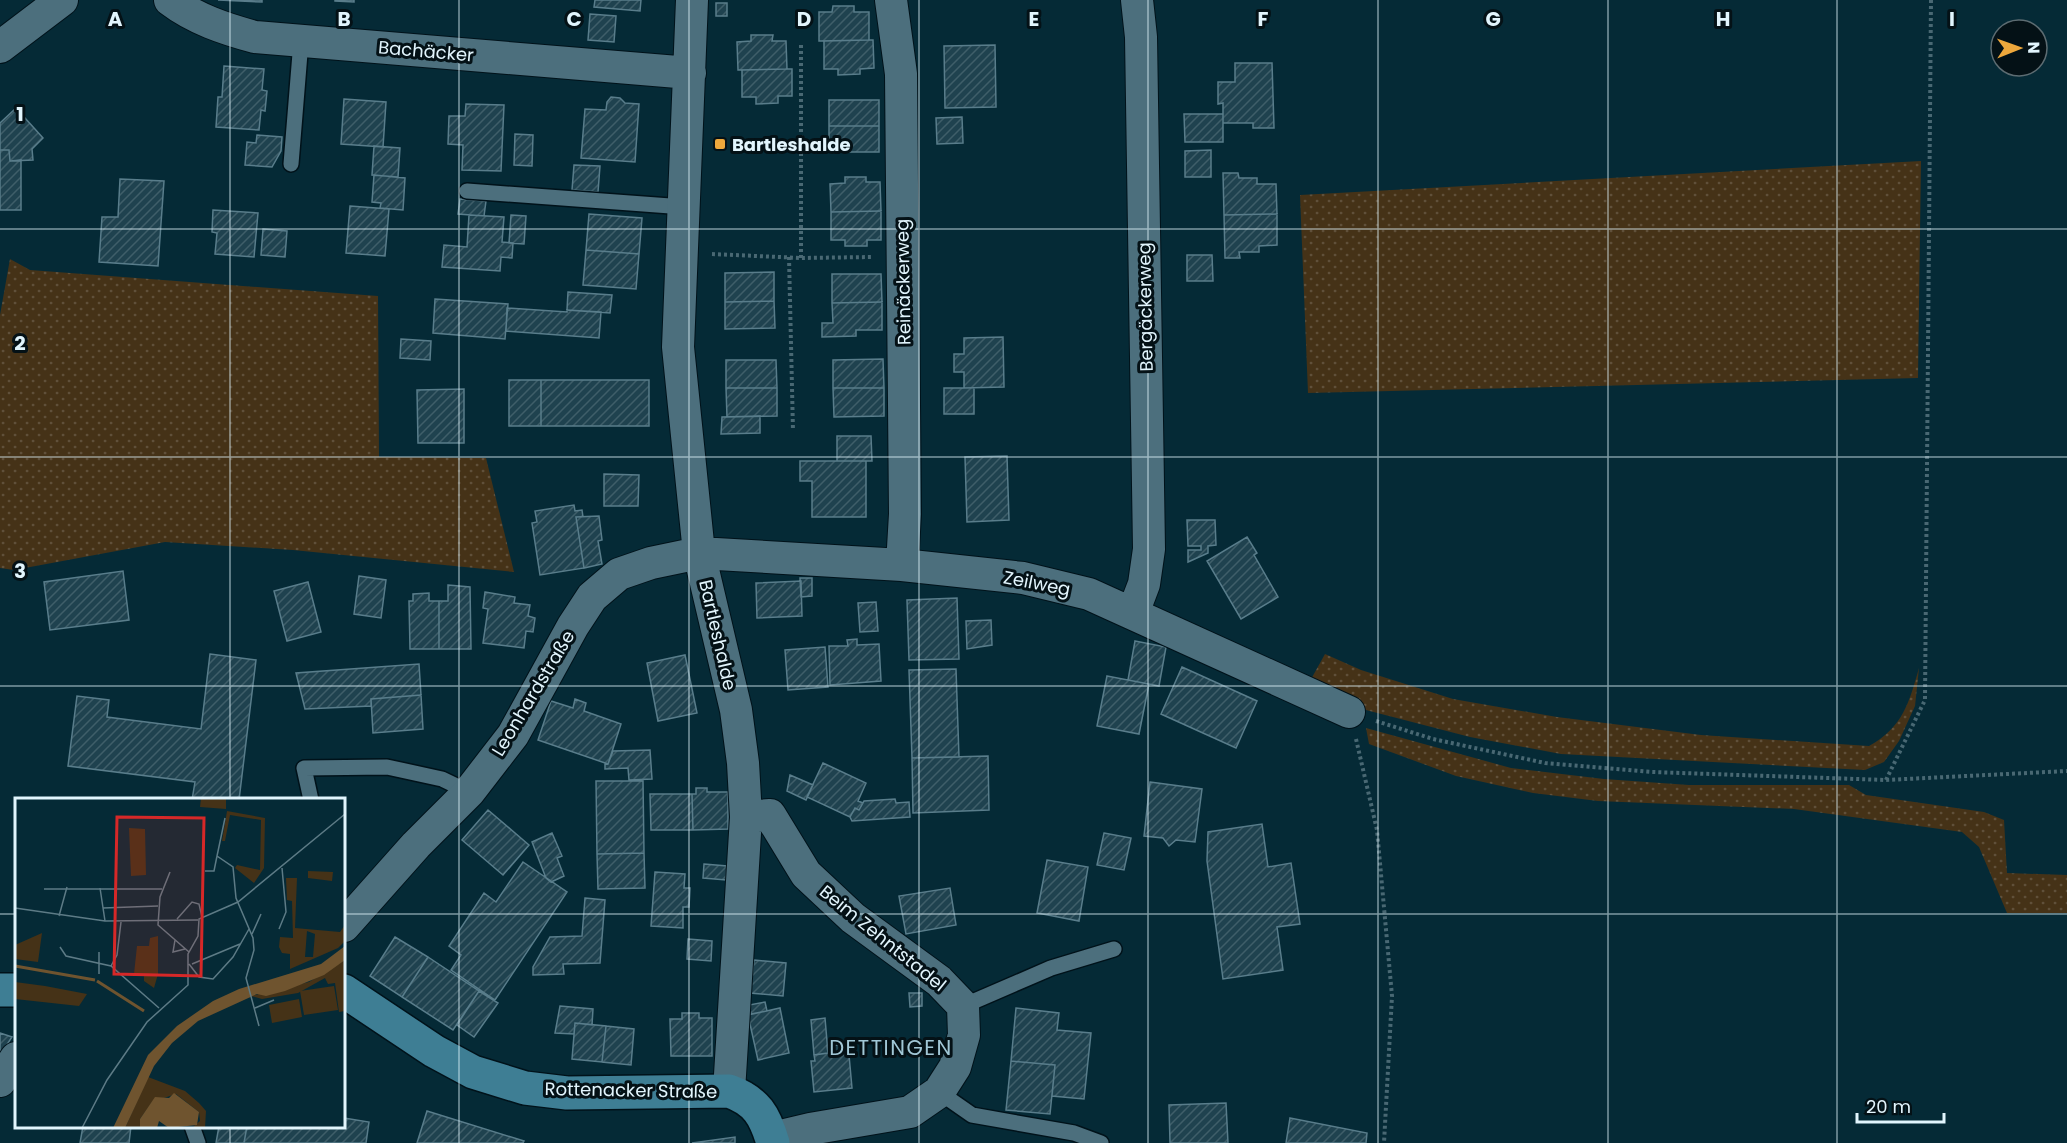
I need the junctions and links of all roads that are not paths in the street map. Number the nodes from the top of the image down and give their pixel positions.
1 (62, 0) edge
2 (170, 0) edge
3 (692, 0) edge
4 (891, 0) edge
5 (1137, 0) edge
6 (301, 41) junction
7 (0, 47) edge
8 (690, 73) junction
9 (291, 164) dead end
10 (467, 191) dead end
11 (684, 207) junction
12 (699, 553) junction
13 (902, 565) junction
14 (1133, 613) junction
15 (1350, 712) road end
16 (469, 792) junction
17 (311, 798) edge
18 (746, 817) junction
19 (345, 926) edge
20 (1114, 949) dead end
21 (345, 992) edge
22 (963, 1006) junction
23 (15, 1059) edge
24 (0, 1081) edge
25 (729, 1091) junction
26 (939, 1092) junction
27 (193, 1128) edge
28 (772, 1141) edge
29 (198, 1143) edge
30 (1101, 1143) edge

1 - 7 street
2 - 6 street, Bachäcker
3 - 8 street, Bartleshalde
4 - 13 street, Reinäckerweg
5 - 14 street, Bergäckerweg
6 - 8 street, Bachäcker
6 - 9 lane
8 - 11 street, Bartleshalde
10 - 11 lane
11 - 12 street, Bartleshalde
12 - 13 street, Zeilweg
12 - 16 street, Leonhardstraße
12 - 18 street, Bartleshalde
13 - 14 street, Zeilweg
14 - 15 street, Zeilweg
16 - 17 lane
16 - 19 street, Leonhardstraße
18 - 22 street, Beim Zehntstadel
18 - 25 street, Bartleshalde
20 - 22 lane
21 - 25 main road, Rottenacker Straße
22 - 26 street, Beim Zehntstadel
23 - 24 street
25 - 28 main road, Rottenacker Straße
26 - 28 street, Beim Zehntstadel
26 - 30 lane
27 - 29 lane

